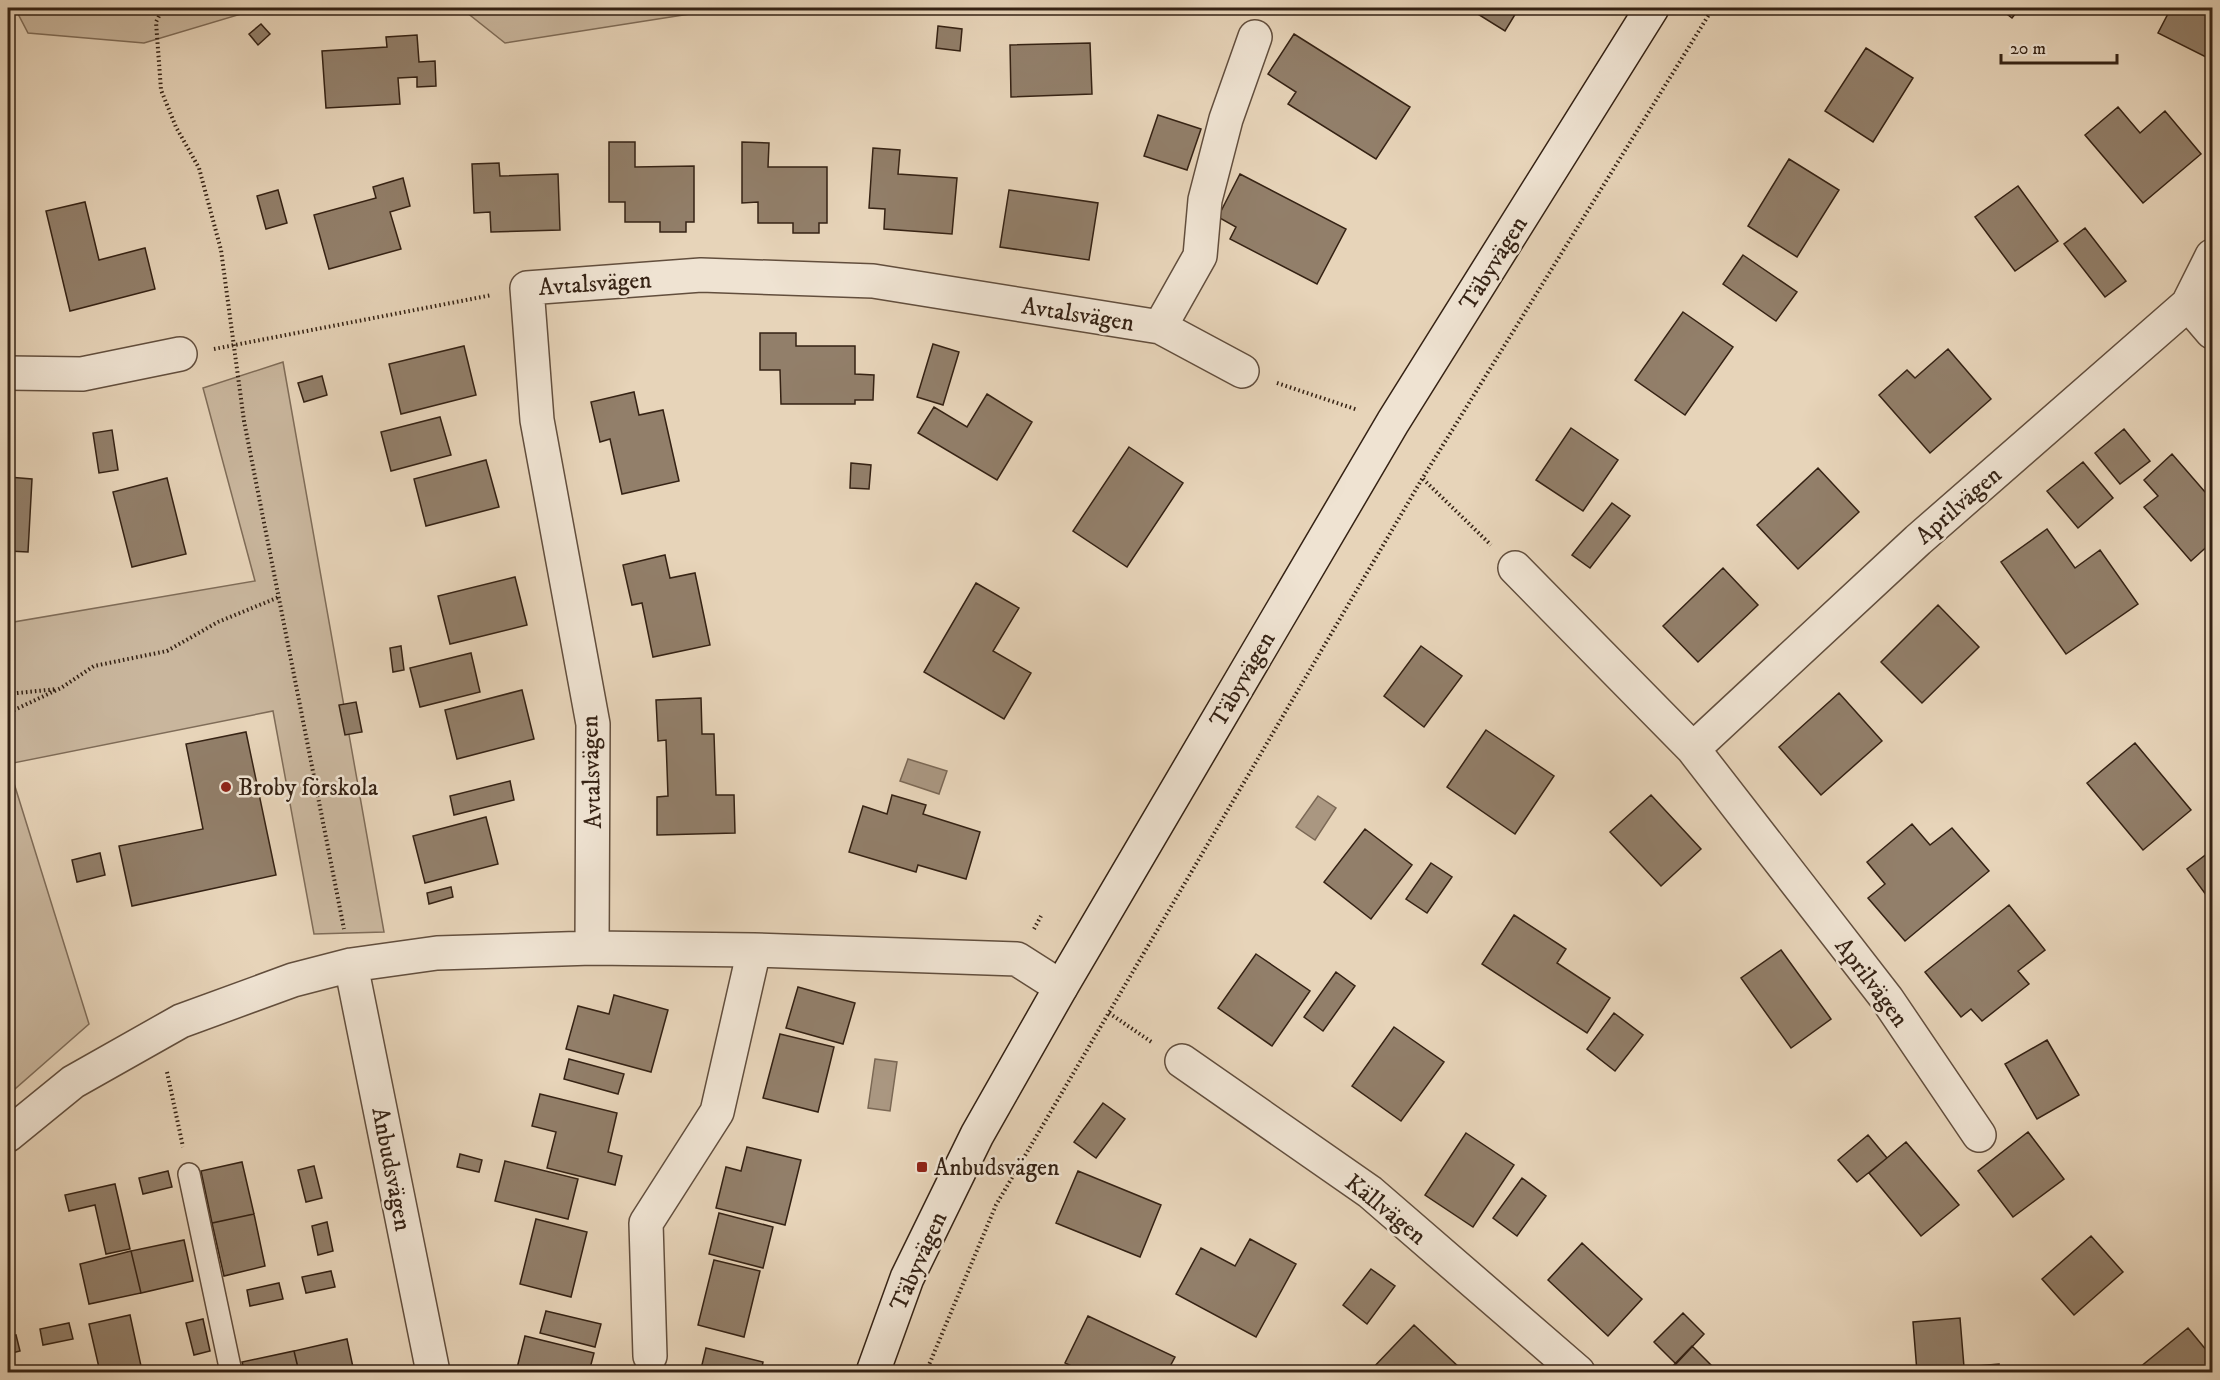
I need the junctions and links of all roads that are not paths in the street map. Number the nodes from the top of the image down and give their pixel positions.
1 (1652, 8) edge
2 (1255, 37) dead end
3 (2212, 256) edge
4 (2188, 304) junction
5 (1160, 327) junction
6 (2212, 333) edge
7 (180, 354) road end
8 (1242, 371) road end
9 (8, 373) edge
10 (1515, 568) road end
11 (1694, 749) junction
12 (592, 948) junction
13 (754, 950) junction
14 (351, 965) junction
15 (1061, 987) junction
16 (1182, 1062) road end
17 (8, 1135) edge
18 (1979, 1135) dead end
19 (189, 1174) road end
20 (650, 1356) dead end
21 (231, 1372) edge
22 (433, 1372) edge
23 (873, 1372) edge
24 (1578, 1372) edge

1 - 15 street, Täbyvägen
2 - 5 street
3 - 4 street, Aprilvägen
4 - 6 street
4 - 11 street, Aprilvägen
5 - 8 street, Avtalsvägen
5 - 12 street, Avtalsvägen
7 - 9 street
10 - 11 street, Aprilvägen
11 - 18 street, Aprilvägen
12 - 13 street
12 - 14 street
13 - 15 street
13 - 20 street
14 - 17 street
14 - 22 street, Anbudsvägen
15 - 23 street, Täbyvägen
16 - 24 street, Källvägen
19 - 21 lane

